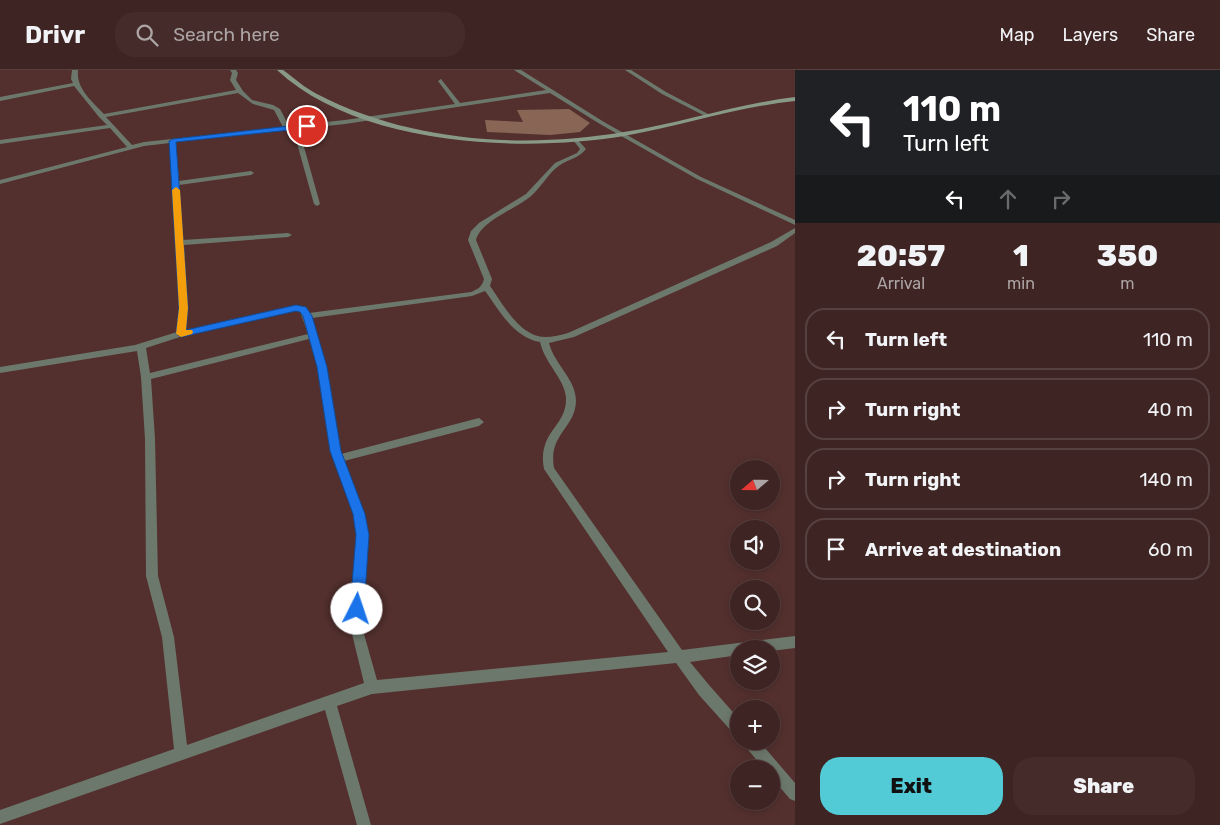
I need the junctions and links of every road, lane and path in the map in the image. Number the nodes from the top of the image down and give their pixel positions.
1 (75, 70) edge
2 (233, 70) edge
3 (280, 70) edge
4 (517, 70) edge
5 (628, 70) edge
6 (441, 81) dead end
7 (76, 84) junction
8 (240, 91) junction
9 (552, 92) junction
10 (0, 99) edge
11 (795, 99) edge
12 (459, 105) junction
13 (707, 115) junction
14 (101, 116) junction
15 (368, 119) junction
16 (110, 126) junction
17 (296, 128) junction
18 (287, 129) junction
19 (622, 134) junction
20 (576, 140) junction
21 (173, 141) junction
22 (0, 142) edge
23 (130, 147) junction
24 (251, 173) dead end
25 (0, 182) edge
26 (176, 184) junction
27 (317, 204) dead end
28 (795, 223) edge
29 (795, 230) edge
30 (288, 235) dead end
31 (179, 243) junction
32 (486, 286) junction
33 (307, 316) junction
34 (181, 334) junction
35 (313, 335) junction
36 (544, 340) junction
37 (141, 347) junction
38 (0, 370) edge
39 (146, 377) junction
40 (479, 422) dead end
41 (338, 459) junction
42 (795, 642) edge
43 (780, 644) edge
44 (730, 650) edge
45 (679, 657) junction
46 (372, 687) junction
47 (329, 701) junction
48 (730, 719) edge
49 (758, 750) edge
50 (181, 753) junction
51 (795, 794) edge
52 (0, 817) edge
53 (364, 825) edge

1 - 7 street
2 - 8 street
3 - 15 street
4 - 9 street
5 - 13 street
6 - 12 street
7 - 10 street
7 - 14 street
8 - 14 street
8 - 18 street
9 - 12 street
9 - 19 street
11 - 13 street
12 - 15 street
13 - 19 street
14 - 16 street
15 - 17 street
15 - 20 street
16 - 22 street
16 - 23 street
17 - 18 street
17 - 27 street
18 - 21 street
19 - 20 street
19 - 28 street
20 - 32 street
21 - 23 street
21 - 26 street
23 - 25 street
24 - 26 street
26 - 31 street
29 - 36 street
30 - 31 street
31 - 34 street
32 - 33 street
32 - 36 street
33 - 34 street
33 - 35 street
34 - 37 street
35 - 39 street
35 - 41 street
36 - 45 street
37 - 38 street
37 - 39 street
39 - 50 street
40 - 41 street
41 - 46 street
42 - 43 street
44 - 45 street
45 - 46 street
45 - 48 street
46 - 47 street
47 - 50 street
47 - 53 street
49 - 51 street
50 - 52 street

